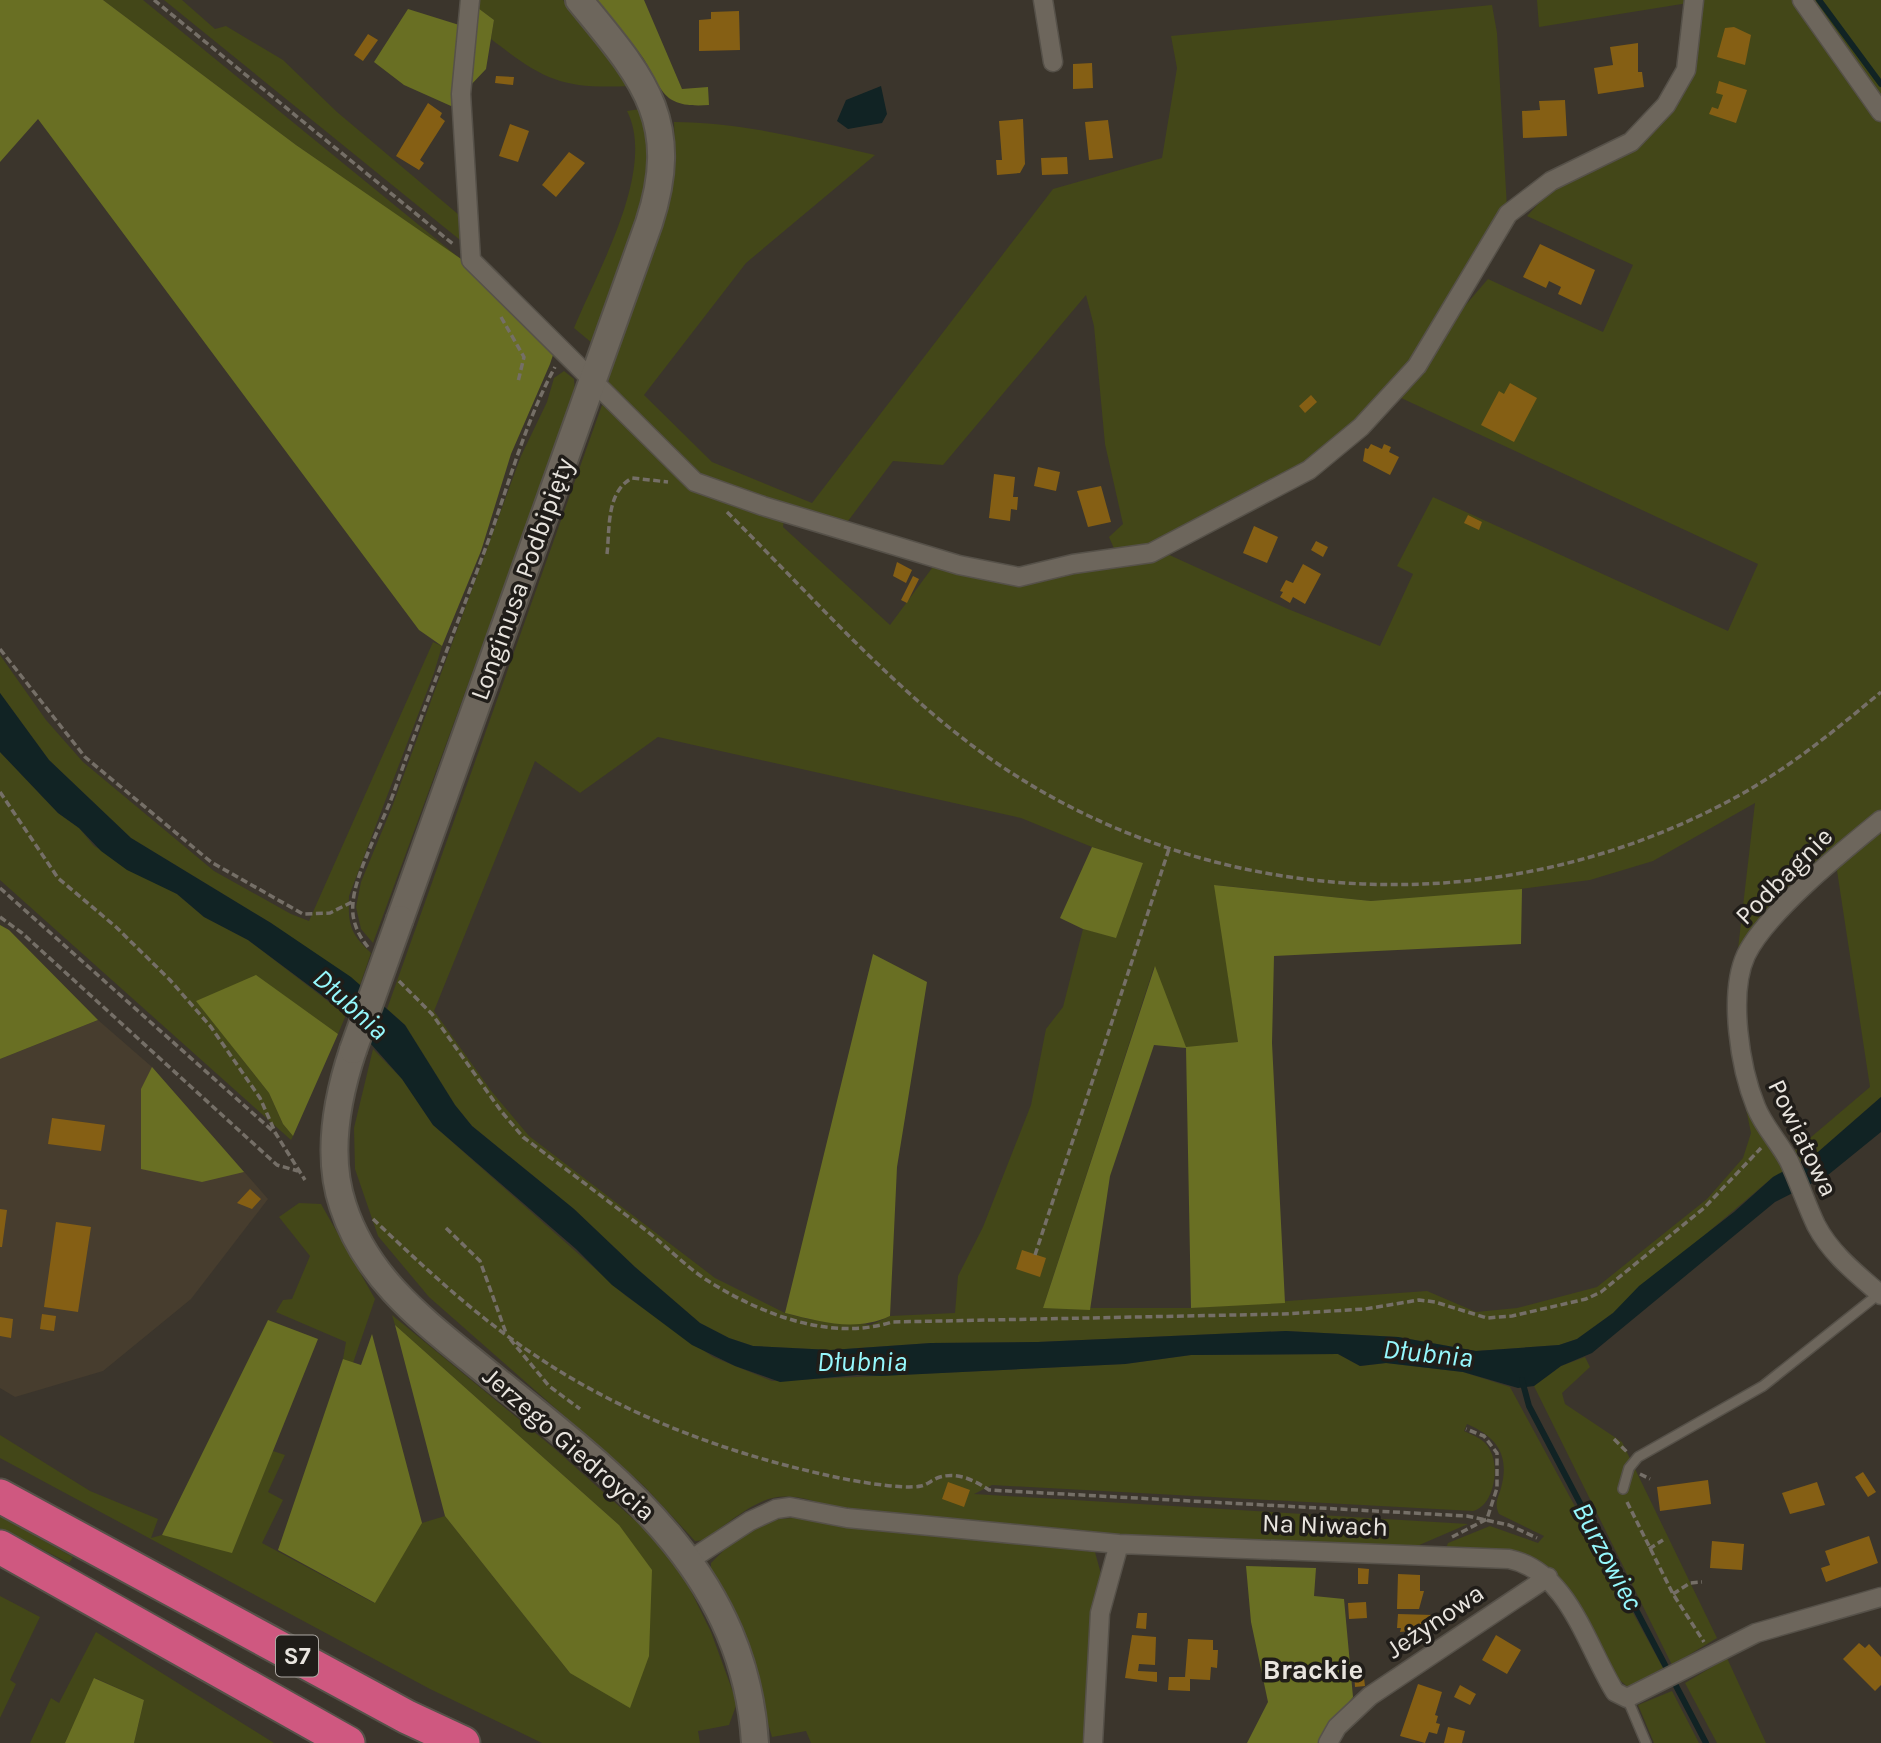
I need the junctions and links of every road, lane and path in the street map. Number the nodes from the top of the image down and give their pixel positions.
1 (154, 0) edge
2 (470, 0) edge
3 (579, 0) edge
4 (1043, 0) edge
5 (1694, 0) edge
6 (1802, 0) edge
7 (1053, 62) dead end
8 (1881, 112) edge
9 (471, 260) junction
10 (500, 315) dead end
11 (565, 354) junction
12 (592, 381) junction
13 (519, 382) dead end
14 (695, 481) junction
15 (725, 510) dead end
16 (607, 554) dead end
17 (0, 649) edge
18 (1881, 692) edge
19 (0, 792) edge
20 (1881, 820) edge
21 (1169, 849) junction
22 (0, 888) edge
23 (352, 902) junction
24 (0, 917) edge
25 (369, 949) dead end
26 (1739, 978) joint
27 (408, 991) dead end
28 (276, 1134) junction
29 (1773, 1138) junction
30 (300, 1171) junction
31 (336, 1175) joint
32 (305, 1180) dead end
33 (364, 1211) dead end
34 (446, 1228) dead end
35 (1035, 1255) dead end
36 (1880, 1293) edge
37 (507, 1335) junction
38 (580, 1409) dead end
39 (1466, 1429) dead end
40 (1614, 1438) dead end
41 (1632, 1456) dead end
42 (1623, 1489) joint
43 (0, 1496) edge
44 (1486, 1519) junction
45 (1537, 1538) dead end
46 (1663, 1541) dead end
47 (1119, 1544) junction
48 (0, 1547) edge
49 (1649, 1549) junction
50 (1423, 1554) junction
51 (690, 1560) junction
52 (1548, 1577) junction
53 (1702, 1581) dead end
54 (1673, 1594) junction
55 (1881, 1597) edge
56 (1709, 1653) junction
57 (1631, 1697) junction
58 (754, 1732) edge
59 (348, 1743) edge
60 (463, 1743) edge
61 (1093, 1743) edge
62 (1328, 1743) edge
63 (1646, 1743) edge

1 - 9 path
2 - 9 street
3 - 12 street, Longinusa Podbipięty
4 - 7 street
5 - 14 street
6 - 8 street
9 - 11 street
10 - 13 path
11 - 12 street
11 - 23 path
12 - 14 street
12 - 31 street, Longinusa Podbipięty, bridge
14 - 16 path
15 - 21 path
17 - 23 path
18 - 21 path
19 - 28 path
20 - 26 street, Podbagnie
21 - 35 path
22 - 28 path
23 - 25 path
24 - 30 path
26 - 29 street, Powiatowa
27 - 29 path
28 - 30 path
29 - 36 street, Powiatowa
30 - 32 path
31 - 51 street, Jerzego Giedroycia
33 - 37 path
34 - 37 path
36 - 42 lane
37 - 38 path
37 - 44 path
39 - 44 path
40 - 41 path
42 - 49 path
43 - 60 highway, S7
44 - 45 path
44 - 50 path
46 - 49 path
47 - 50 street, Na Niwach
47 - 51 street, Na Niwach
47 - 61 street
48 - 59 highway, S7
49 - 54 path
50 - 52 street, Na Niwach
51 - 58 street, Jerzego Giedroycia
52 - 57 street, Na Niwach
52 - 62 street, Jeżynowa
53 - 54 path
54 - 56 path
55 - 56 street
56 - 57 street
57 - 63 lane

